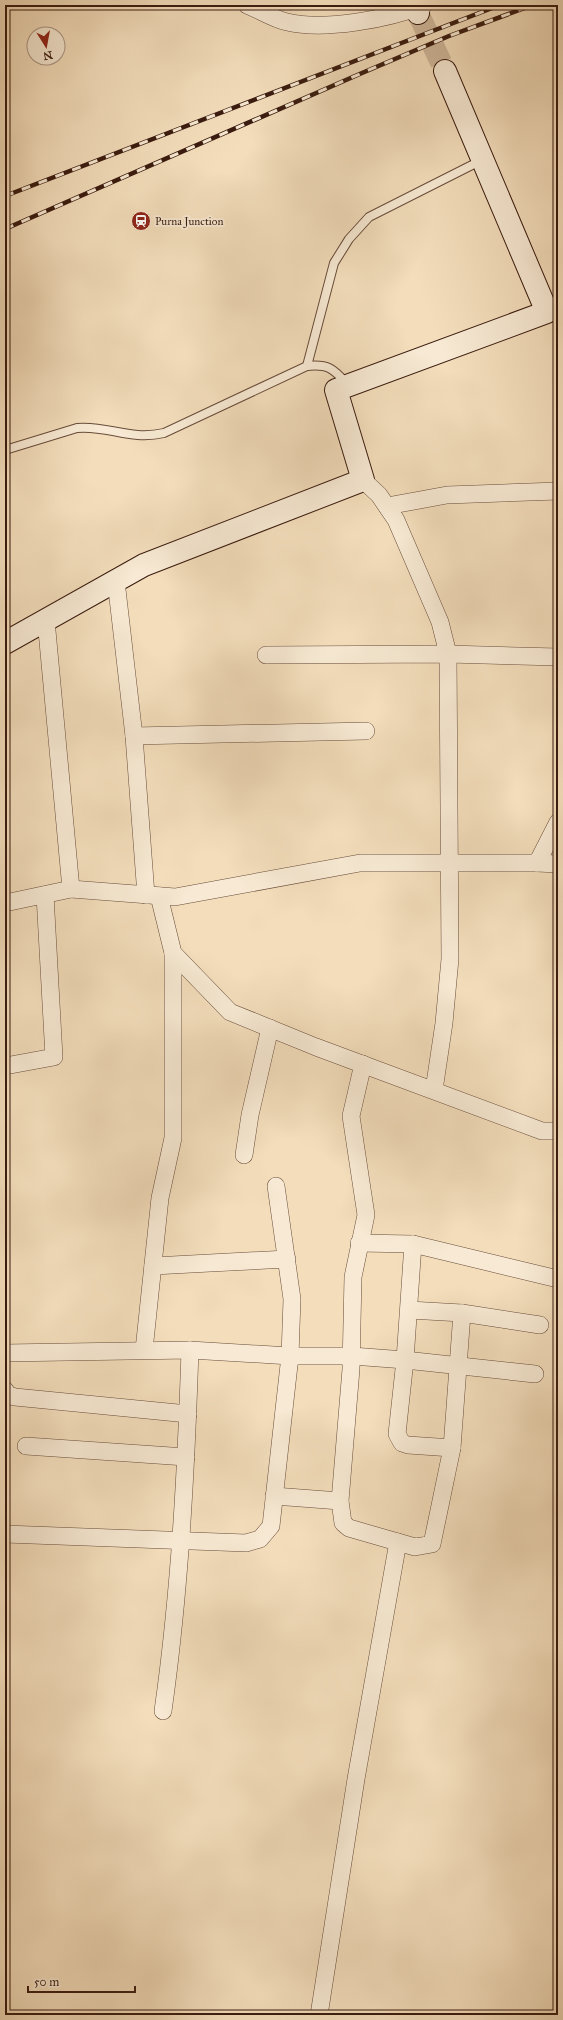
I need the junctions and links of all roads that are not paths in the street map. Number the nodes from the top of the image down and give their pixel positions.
1 (247, 5) edge
2 (418, 8) edge
3 (445, 71) tunnel mouth
4 (482, 160) junction
5 (552, 310) edge
6 (306, 366) junction
7 (348, 385) junction
8 (5, 450) edge
9 (363, 480) junction
10 (558, 491) edge
11 (387, 506) junction
12 (116, 581) junction
13 (46, 620) junction
14 (5, 643) edge
15 (448, 654) junction
16 (266, 655) dead end
17 (558, 657) edge
18 (366, 731) dead end
19 (134, 736) junction
20 (558, 822) edge
21 (450, 862) junction
22 (537, 863) junction
23 (558, 864) edge
24 (71, 889) junction
25 (45, 895) junction
26 (152, 895) junction
27 (5, 903) edge
28 (173, 953) junction
29 (270, 1028) junction
30 (363, 1064) junction
31 (5, 1066) edge
32 (434, 1090) junction
33 (558, 1131) edge
34 (244, 1155) dead end
35 (276, 1186) dead end
36 (359, 1243) junction
37 (413, 1244) junction
38 (287, 1259) junction
39 (153, 1266) junction
40 (558, 1279) edge
41 (409, 1310) junction
42 (462, 1313) junction
43 (540, 1325) dead end
44 (144, 1350) junction
45 (190, 1350) junction
46 (5, 1353) edge
47 (290, 1356) junction
48 (352, 1356) junction
49 (405, 1360) junction
50 (457, 1365) junction
51 (535, 1374) dead end
52 (5, 1390) edge
53 (188, 1414) junction
54 (26, 1446) dead end
55 (452, 1448) junction
56 (186, 1457) junction
57 (274, 1496) junction
58 (340, 1501) junction
59 (5, 1534) edge
60 (182, 1540) junction
61 (398, 1542) junction
62 (163, 1712) dead end
63 (320, 2015) edge

1 - 2 street
3 - 4 main road
4 - 5 main road
4 - 6 lane
5 - 7 main road
6 - 7 lane
6 - 8 lane
7 - 9 main road
9 - 11 street
9 - 12 main road
10 - 11 street
11 - 15 street
12 - 13 main road
12 - 19 street
13 - 14 main road
13 - 24 street
15 - 16 street
15 - 17 street
15 - 21 street
18 - 19 street
19 - 26 street
20 - 22 street
21 - 22 street
21 - 26 street
21 - 32 street
22 - 23 street
24 - 25 street
24 - 26 street
25 - 27 street
25 - 31 street
26 - 28 street
28 - 29 street
28 - 39 street
29 - 30 street
29 - 34 street
30 - 32 street
30 - 36 street
32 - 33 street
35 - 38 street
36 - 37 street
36 - 48 street
37 - 40 street
37 - 41 street
38 - 39 street
38 - 47 street
39 - 44 street
41 - 42 street
41 - 49 street
42 - 43 street
42 - 50 street
44 - 45 street
44 - 46 street
45 - 47 street
45 - 53 street
47 - 48 street
47 - 57 street
48 - 49 street
48 - 58 street
49 - 50 street
49 - 55 street
50 - 51 street
50 - 55 street
52 - 53 street
53 - 56 street
54 - 56 street
55 - 61 street
56 - 60 street
57 - 58 street
57 - 60 street
58 - 61 street
59 - 60 street
60 - 62 street
61 - 63 street

